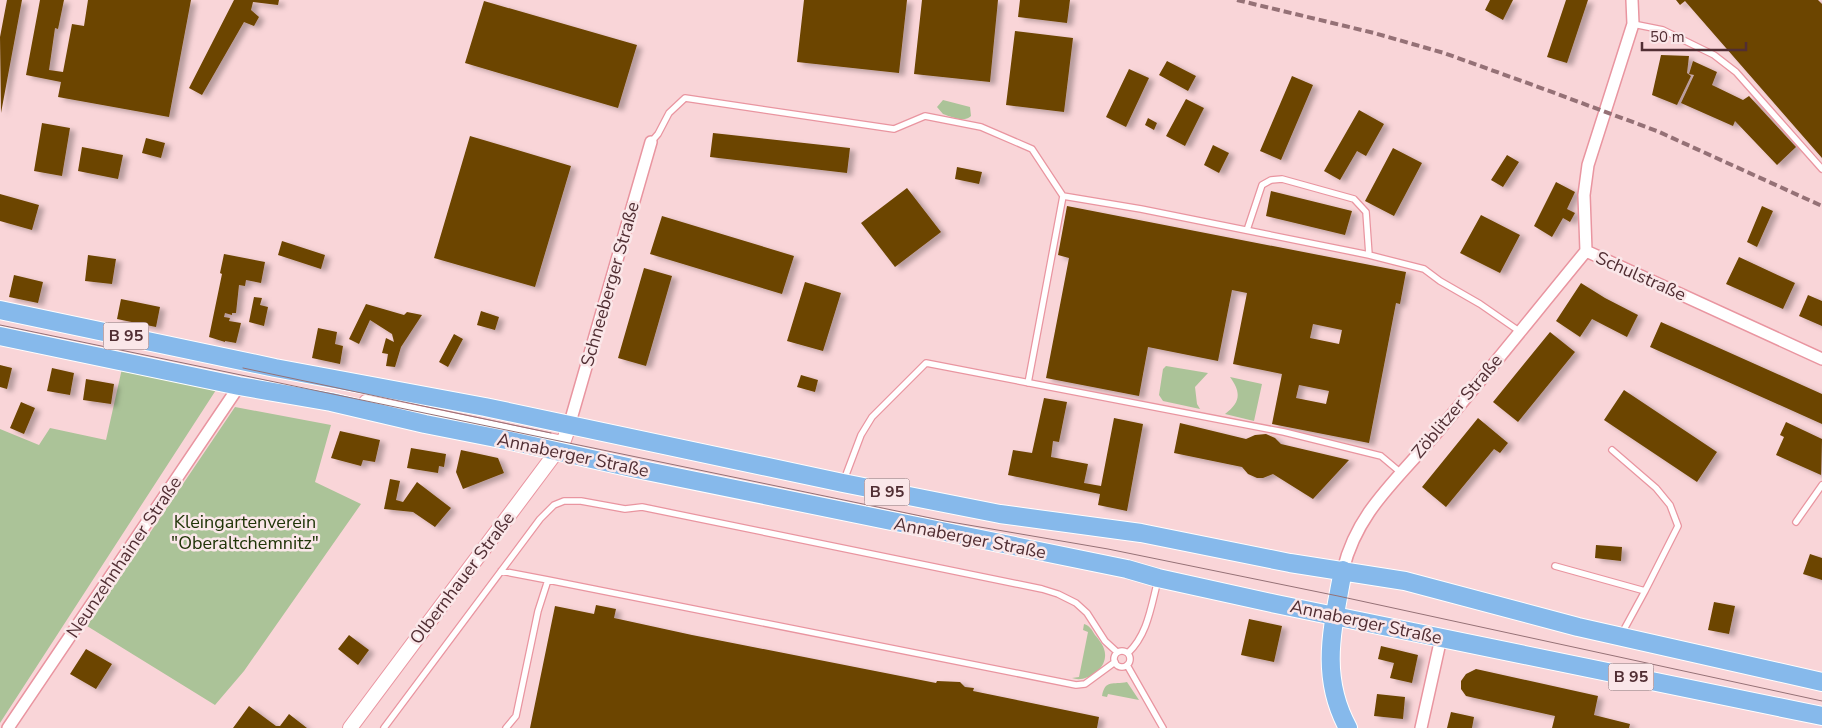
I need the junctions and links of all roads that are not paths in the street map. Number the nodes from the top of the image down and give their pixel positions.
1 (1632, 0) edge
2 (1633, 24) junction
3 (650, 142) joint
4 (1822, 170) edge
5 (1063, 196) junction
6 (1247, 230) junction
7 (1586, 251) junction
8 (1368, 255) junction
9 (0, 310) edge
10 (1519, 331) junction
11 (0, 336) edge
12 (1822, 359) edge
13 (1028, 383) junction
14 (239, 386) junction
15 (569, 426) junction
16 (560, 447) junction
17 (1612, 450) dead end
18 (1400, 472) junction
19 (843, 483) junction
20 (1822, 485) edge
21 (1796, 522) dead end
22 (1555, 566) dead end
23 (1342, 570) junction
24 (501, 571) junction
25 (1158, 578) junction
26 (548, 580) junction
27 (1645, 591) junction
28 (1335, 616) junction
29 (1620, 637) junction
30 (1441, 638) junction
31 (1117, 652) junction
32 (1128, 653) junction
33 (1114, 662) junction
34 (1127, 665) junction
35 (1822, 682) edge
36 (1822, 716) edge
37 (8, 728) edge
38 (350, 728) edge
39 (384, 728) edge
40 (506, 728) edge
41 (1163, 728) edge
42 (1348, 728) edge
43 (1421, 728) edge

1 - 2 street, Schulstraße
2 - 4 lane
2 - 7 street, Schulstraße
3 - 5 lane
3 - 15 street, Schneeberger Straße
5 - 6 lane
5 - 13 lane
6 - 8 lane
6 - 8 lane
7 - 10 street, Zöblitzer Straße
7 - 12 street, Schulstraße
8 - 10 lane
9 - 15 main road, Annaberger Straße / B 95
10 - 18 street, Zöblitzer Straße
11 - 14 main road, Annaberger Straße / B 95
13 - 18 lane
13 - 19 lane
14 - 16 main road, Annaberger Straße / B 95
14 - 37 street, Neunzehnhainer Straße
15 - 16 street, Olbernhauer Straße
15 - 19 main road, Annaberger Straße / B 95
16 - 25 main road, Annaberger Straße / B 95
16 - 38 street, Olbernhauer Straße
17 - 27 lane
18 - 23 street, Zöblitzer Straße
19 - 23 main road, Annaberger Straße / B 95
20 - 21 lane
22 - 27 lane
23 - 28 main road
23 - 29 main road, Annaberger Straße / B 95
24 - 26 lane
24 - 31 lane
24 - 39 lane
25 - 28 main road, Annaberger Straße / B 95
25 - 32 lane
26 - 33 lane
26 - 40 lane
27 - 29 lane
28 - 30 main road, Annaberger Straße / B 95
28 - 42 main road
29 - 35 main road, Annaberger Straße / B 95
30 - 36 main road, Annaberger Straße / B 95
30 - 43 street
31 - 32 lane
31 - 33 lane
32 - 34 lane
33 - 34 lane
34 - 41 lane

